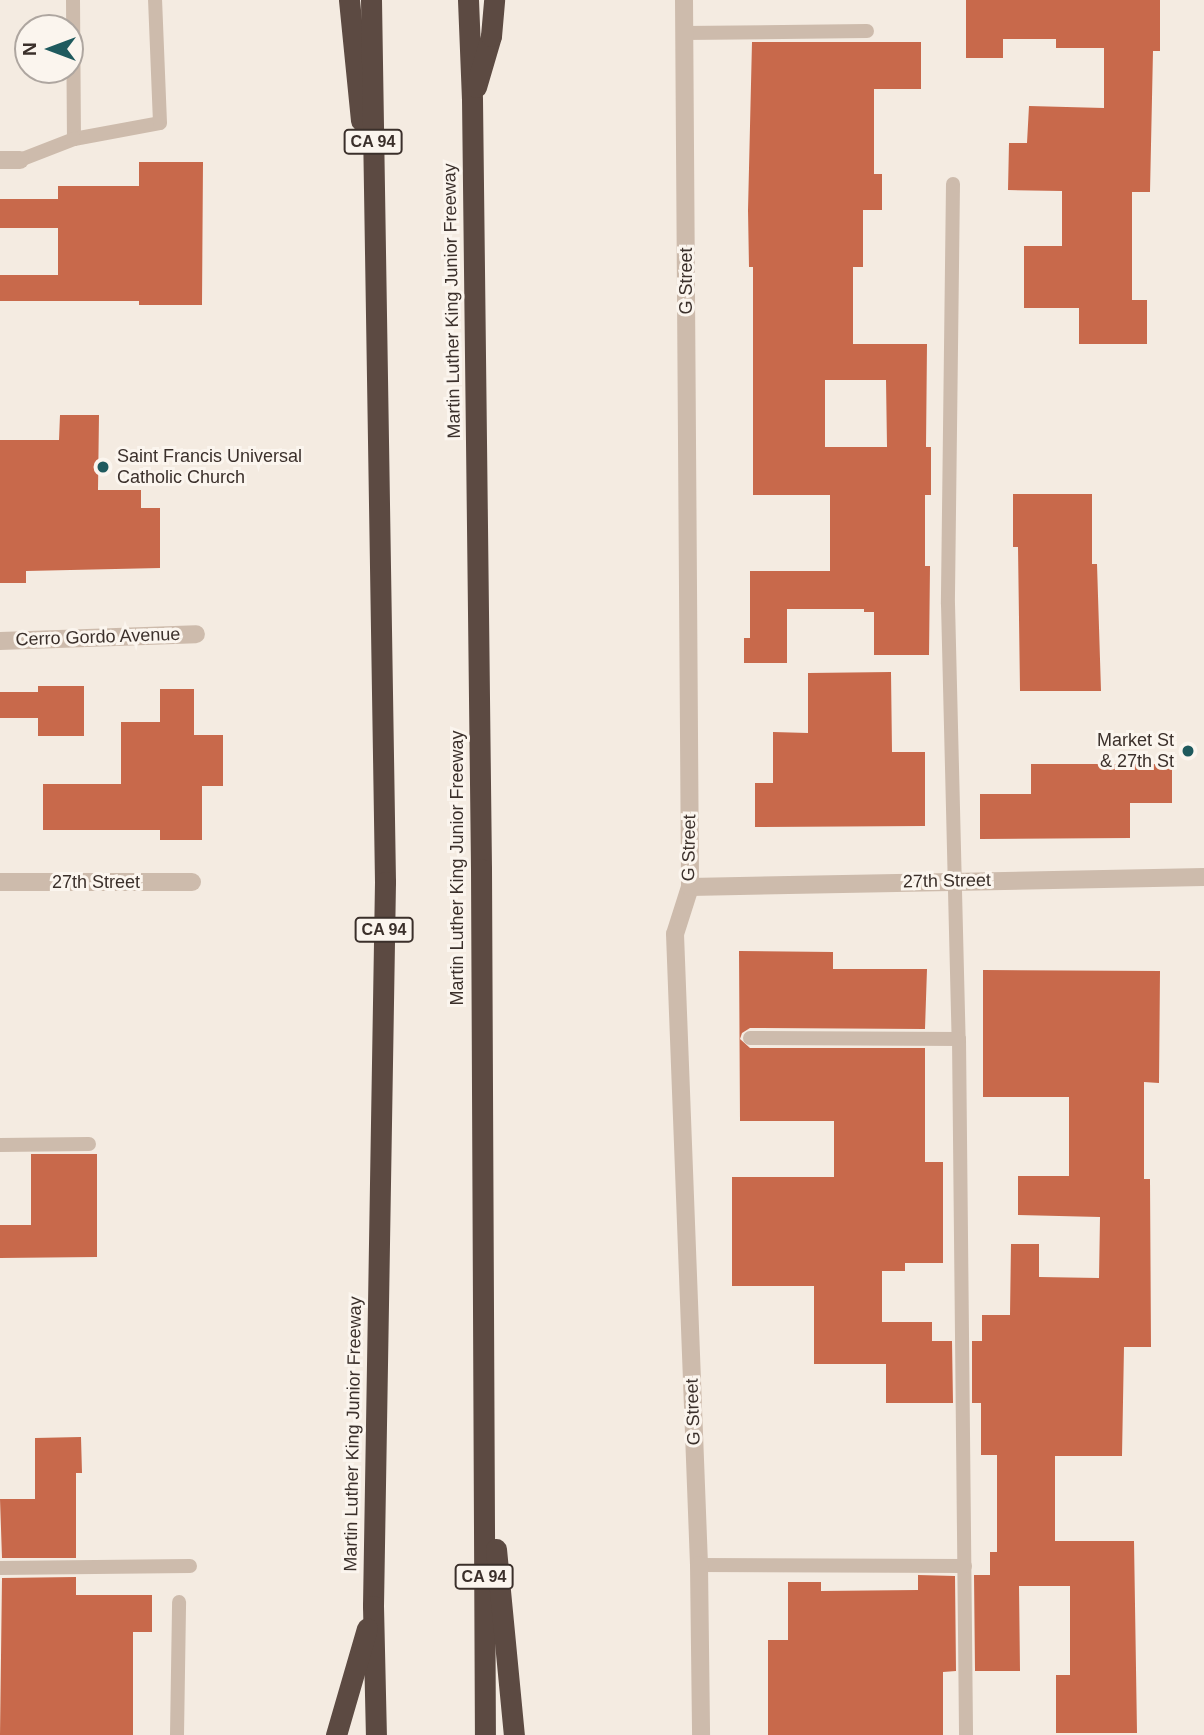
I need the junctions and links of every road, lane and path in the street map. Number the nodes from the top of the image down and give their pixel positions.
1 (73, 0) edge
2 (155, 0) edge
3 (349, 0) edge
4 (371, 0) edge
5 (468, 0) edge
6 (494, 0) edge
7 (684, 0) edge
8 (362, 32) junction
9 (867, 32) dead end
10 (684, 33) junction
11 (472, 99) junction
12 (74, 139) junction
13 (0, 160) edge
14 (20, 160) joint
15 (953, 184) dead end
16 (196, 634) dead end
17 (0, 641) edge
18 (1204, 877) edge
19 (956, 881) junction
20 (0, 883) edge
21 (192, 883) dead end
22 (690, 887) junction
23 (750, 1038) dead end
24 (959, 1039) junction
25 (89, 1144) dead end
26 (0, 1145) edge
27 (483, 1419) junction
28 (699, 1565) junction
29 (190, 1566) dead end
30 (965, 1566) junction
31 (0, 1568) edge
32 (179, 1602) dead end
33 (373, 1606) junction
34 (177, 1735) edge
35 (336, 1735) edge
36 (376, 1735) edge
37 (485, 1735) edge
38 (514, 1735) edge
39 (701, 1735) edge
40 (966, 1735) edge

1 - 12 lane
2 - 12 lane
3 - 8 highway
4 - 8 highway, Martin Luther King Junior Freeway / CA 94
5 - 11 highway, Martin Luther King Junior Freeway / CA 94
6 - 11 highway
7 - 10 street, G Street
8 - 33 highway, Martin Luther King Junior Freeway / CA 94
9 - 10 lane
10 - 22 street, G Street
11 - 27 highway, Martin Luther King Junior Freeway / CA 94
12 - 14 lane
13 - 14 street
15 - 19 lane
16 - 17 street, Cerro Gordo Avenue
18 - 19 street, 27th Street
19 - 22 street, 27th Street
19 - 24 lane
20 - 21 street, 27th Street
22 - 28 street, G Street
23 - 24 lane
24 - 30 lane
25 - 26 lane
27 - 37 highway, Martin Luther King Junior Freeway / CA 94
27 - 38 highway
28 - 30 lane
28 - 39 street, G Street
29 - 31 lane
30 - 40 lane
32 - 34 lane
33 - 35 highway
33 - 36 highway, Martin Luther King Junior Freeway / CA 94

